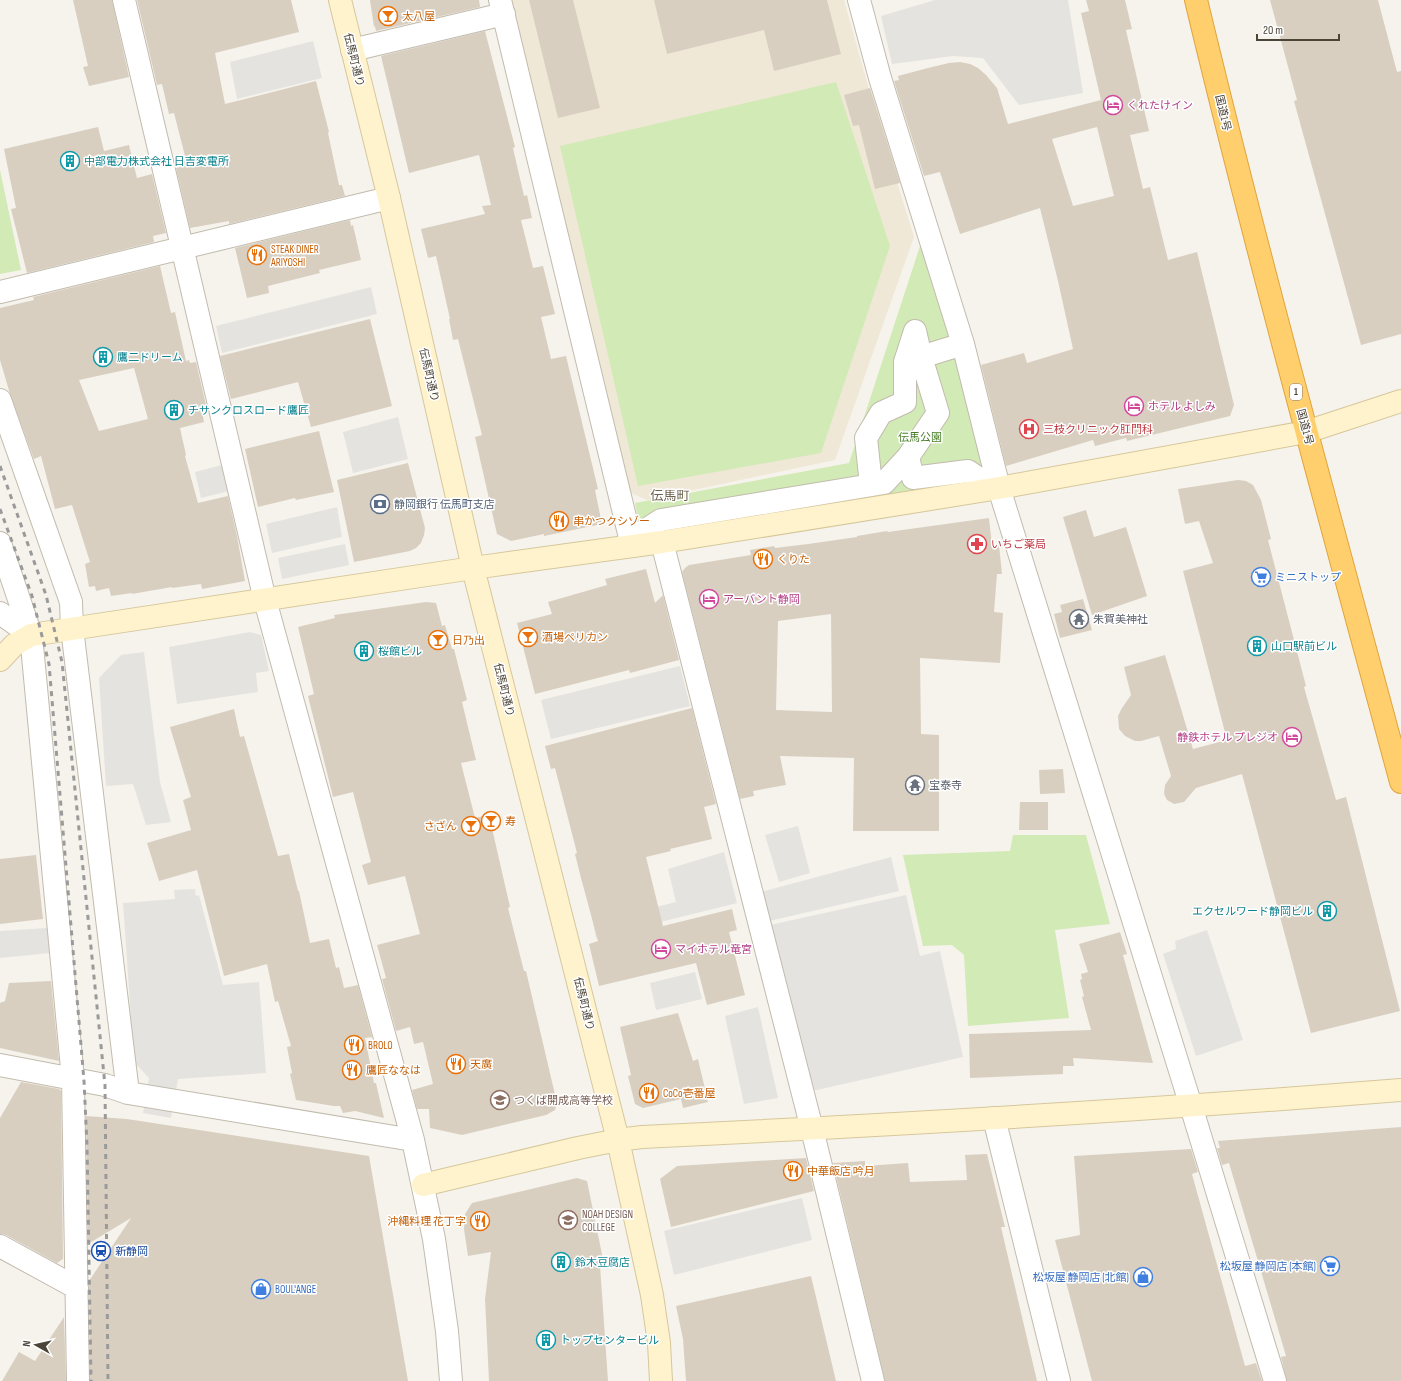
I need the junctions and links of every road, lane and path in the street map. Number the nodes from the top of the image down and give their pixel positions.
1 (124, 0) edge
2 (340, 0) edge
3 (859, 0) edge
4 (1196, 0) edge
5 (502, 7) edge
6 (352, 50) junction
7 (388, 198) junction
8 (182, 248) junction
9 (0, 292) edge
10 (963, 344) junction
11 (920, 357) junction
12 (0, 400) edge
13 (1401, 402) edge
14 (1306, 432) junction
15 (908, 457) junction
16 (871, 486) junction
17 (996, 488) junction
18 (662, 542) junction
19 (0, 543) edge
20 (631, 543) junction
21 (473, 568) junction
22 (265, 600) junction
23 (0, 613) edge
24 (72, 628) junction
25 (31, 635) junction
26 (0, 660) edge
27 (1401, 782) edge
28 (0, 1065) edge
29 (73, 1079) junction
30 (1401, 1090) edge
31 (128, 1093) junction
32 (1191, 1106) junction
33 (994, 1118) junction
34 (812, 1129) junction
35 (413, 1140) junction
36 (618, 1140) junction
37 (423, 1185) junction
38 (0, 1246) edge
39 (77, 1288) junction
40 (78, 1381) edge
41 (451, 1381) edge
42 (661, 1381) edge
43 (873, 1381) edge
44 (1059, 1381) edge
45 (1275, 1381) edge

1 - 8 street
2 - 6 street, 伝馬町通り
3 - 10 street
4 - 14 highway, 国道1号 / 1
5 - 6 street
5 - 20 street
6 - 7 street, 伝馬町通り
7 - 8 street
7 - 21 street, 伝馬町通り
8 - 9 street
8 - 22 street
10 - 11 street
10 - 17 street
11 - 15 street
11 - 16 street
12 - 24 street
13 - 14 street
14 - 17 street
14 - 27 highway, 国道1号 / 1
15 - 16 street
15 - 17 street
16 - 20 street
17 - 18 street
17 - 32 street
18 - 20 street
18 - 34 street
19 - 25 street
20 - 21 street
21 - 22 street
21 - 36 street, 伝馬町通り
22 - 24 street
22 - 35 street
23 - 25 street
24 - 25 street
24 - 31 street
25 - 26 street
25 - 29 street
28 - 29 street
29 - 31 street
29 - 39 street
30 - 32 street
31 - 35 street
32 - 33 street
32 - 45 street
33 - 34 street
33 - 44 street
34 - 36 street
34 - 43 street
35 - 37 street
36 - 37 street
36 - 42 street, 伝馬町通り
37 - 41 street
38 - 39 street
39 - 40 street

